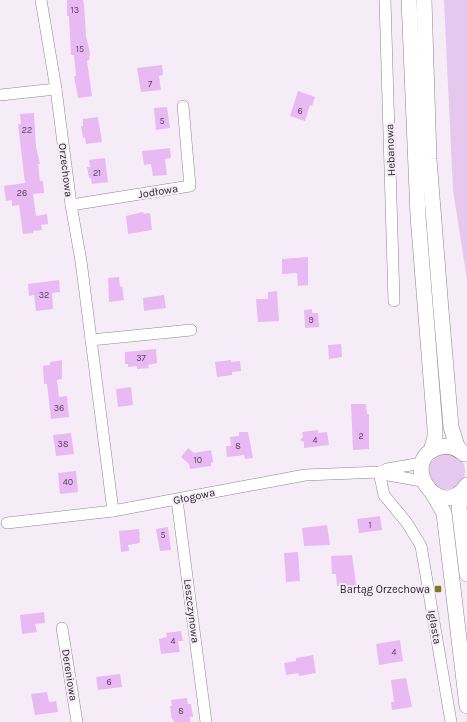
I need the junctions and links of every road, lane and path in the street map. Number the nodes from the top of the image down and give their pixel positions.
1 (41, 0) edge
2 (385, 0) edge
3 (409, 0) edge
4 (424, 0) edge
5 (56, 89) junction
6 (0, 95) edge
7 (182, 106) dead end
8 (71, 205) junction
9 (394, 301) dead end
10 (191, 330) dead end
11 (91, 340) junction
12 (465, 455) edge
13 (427, 457) junction
14 (380, 472) junction
15 (422, 480) junction
16 (465, 488) edge
17 (433, 494) junction
18 (177, 500) junction
19 (113, 511) junction
20 (7, 524) dead end
21 (467, 574) edge
22 (62, 628) dead end
23 (467, 706) edge
24 (77, 722) edge
25 (206, 722) edge
26 (451, 722) edge

1 - 5 street, Orzechowa
2 - 9 street, Hebanowa
3 - 13 main road
4 - 12 main road
5 - 6 street
5 - 8 street, Orzechowa
7 - 8 street, Jodłowa
8 - 11 street, Orzechowa
10 - 11 street
11 - 19 street, Orzechowa
12 - 13 main road
13 - 14 street, Głogowa
13 - 15 main road
14 - 15 street, Głogowa
14 - 18 street, Głogowa
14 - 26 street, Iglasta
15 - 17 main road
16 - 17 main road
16 - 21 main road
17 - 23 main road
18 - 19 street, Głogowa
18 - 25 street, Leszczynowa
19 - 20 street, Głogowa
22 - 24 street, Dereniowa

